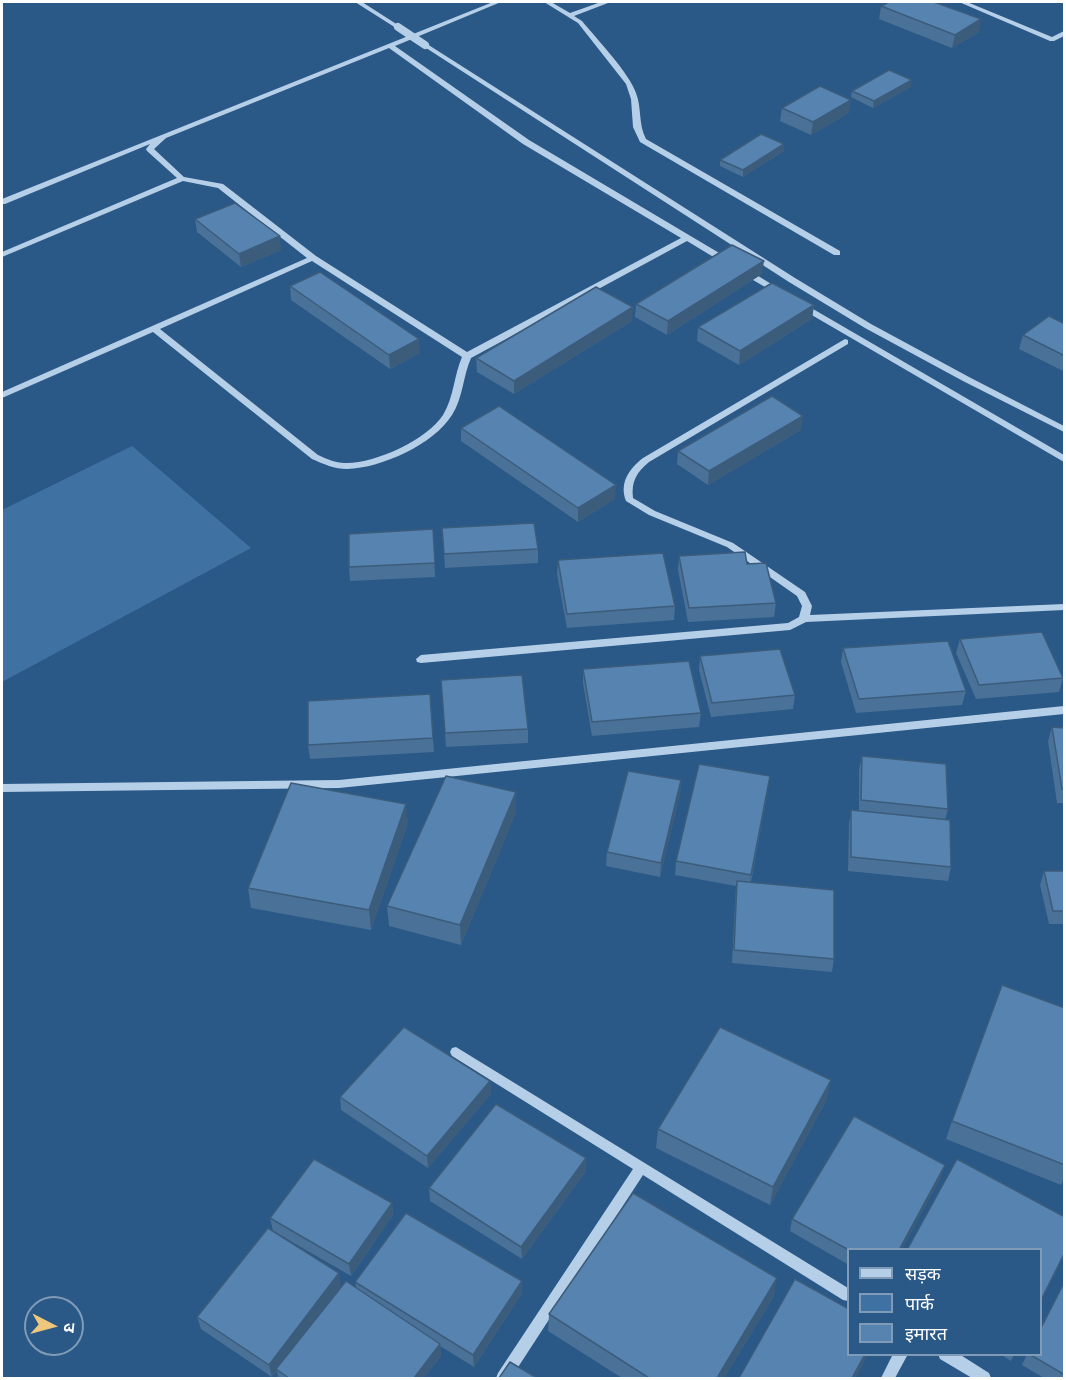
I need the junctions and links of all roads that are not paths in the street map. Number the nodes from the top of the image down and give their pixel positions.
1 (358, 2) edge
2 (498, 2) edge
3 (547, 2) edge
4 (606, 2) edge
5 (962, 2) edge
6 (570, 15) junction
7 (1065, 33) edge
8 (390, 45) junction
9 (163, 136) junction
10 (182, 179) junction
11 (2, 202) edge
12 (687, 238) junction
13 (837, 253) dead end
14 (2, 255) edge
15 (313, 258) junction
16 (154, 328) junction
17 (845, 342) dead end
18 (467, 356) junction
19 (2, 395) edge
20 (1065, 429) edge
21 (1065, 459) edge
22 (1065, 607) edge
23 (804, 619) junction
24 (421, 659) dead end
25 (1065, 710) edge
26 (2, 788) edge
27 (456, 1052) dead end
28 (641, 1167) junction
29 (847, 1294) edge
30 (900, 1356) edge
31 (948, 1356) edge
32 (503, 1378) edge
33 (888, 1378) edge
34 (984, 1378) edge

1 - 20 street, bridge
2 - 8 street
3 - 6 street
4 - 6 street
5 - 7 street
6 - 13 street
8 - 9 street
8 - 12 street
9 - 10 street
9 - 11 street
10 - 14 street
10 - 15 street
12 - 18 street
12 - 21 street
15 - 16 street
15 - 18 street
16 - 18 street
16 - 19 street
17 - 23 street
22 - 23 street
23 - 24 street
25 - 26 street
27 - 28 street
28 - 29 street
28 - 32 street
30 - 33 street
31 - 34 street

